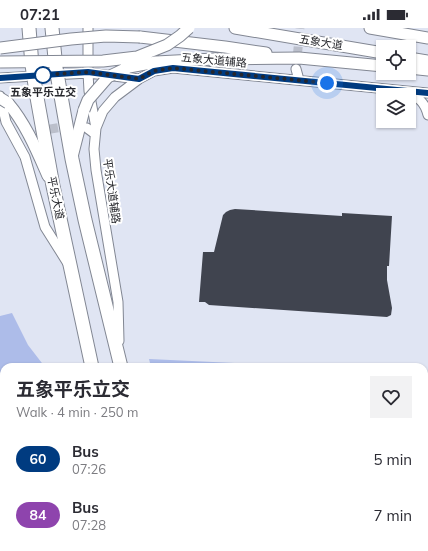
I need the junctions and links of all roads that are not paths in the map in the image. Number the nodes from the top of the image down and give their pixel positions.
1 (29, 28) edge
2 (52, 28) edge
3 (88, 28) edge
4 (189, 28) edge
5 (235, 28) edge
6 (370, 28) edge
7 (428, 38) edge
8 (0, 48) edge
9 (376, 52) edge
10 (416, 59) edge
11 (428, 61) edge
12 (0, 62) edge
13 (297, 64) junction
14 (376, 66) edge
15 (416, 69) edge
16 (428, 70) edge
17 (88, 72) junction
18 (0, 78) edge
19 (139, 79) junction
20 (299, 80) junction
21 (377, 88) edge
22 (416, 92) edge
23 (428, 93) edge
24 (416, 97) edge
25 (3, 99) edge
26 (428, 115) edge
27 (3, 119) edge
28 (93, 130) junction
29 (72, 159) junction
30 (53, 186) junction
31 (70, 268) junction
32 (120, 362) edge
33 (91, 363) edge

1 - 30 highway, 平乐大道, bridge
2 - 29 highway, bridge
3 - 17 street, 平乐大道辅路
4 - 12 main road, bridge
5 - 9 main road, 五象大道
6 - 7 main road
8 - 13 main road, bridge
10 - 11 main road
13 - 14 main road
13 - 20 street
13 - 29 main road, bridge
15 - 16 main road
17 - 18 street
17 - 19 street
17 - 28 street, 平乐大道辅路
19 - 20 street, 五象大道辅路
19 - 28 street, 五象大道辅路
20 - 21 street, 五象大道辅路
22 - 23 street, 五象大道辅路
24 - 26 street
25 - 27 street
25 - 30 main road
27 - 31 street
28 - 32 street, 平乐大道辅路
29 - 32 highway
30 - 31 highway, 平乐大道
31 - 33 highway, 平乐大道

